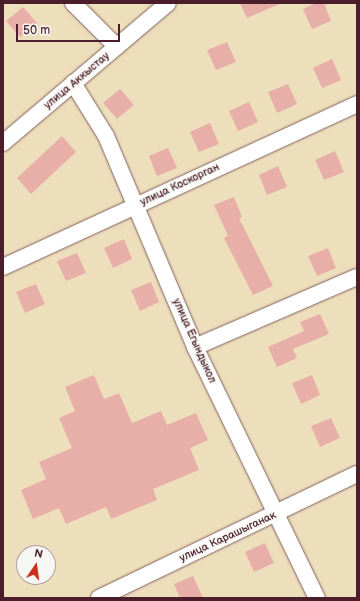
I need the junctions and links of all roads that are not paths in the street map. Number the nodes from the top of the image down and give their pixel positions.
1 (73, 3) edge
2 (168, 3) edge
3 (117, 47) junction
4 (74, 83) junction
5 (357, 104) edge
6 (3, 143) edge
7 (136, 205) junction
8 (3, 267) edge
9 (357, 277) edge
10 (195, 347) junction
11 (357, 474) edge
12 (276, 514) junction
13 (99, 598) edge
14 (317, 598) edge

1 - 3 street
2 - 3 street, улица Аккыстау
3 - 4 street, улица Аккыстау
4 - 6 street, улица Аккыстау
4 - 7 street, улица Егындыкол
5 - 7 street, улица Коскорган
7 - 8 street, улица Коскорган
7 - 10 street, улица Егындыкол
9 - 10 street
10 - 12 street, улица Егындыкол
11 - 12 street, улица Карашыганак
12 - 13 street, улица Карашыганак
12 - 14 street, улица Егындыкол

